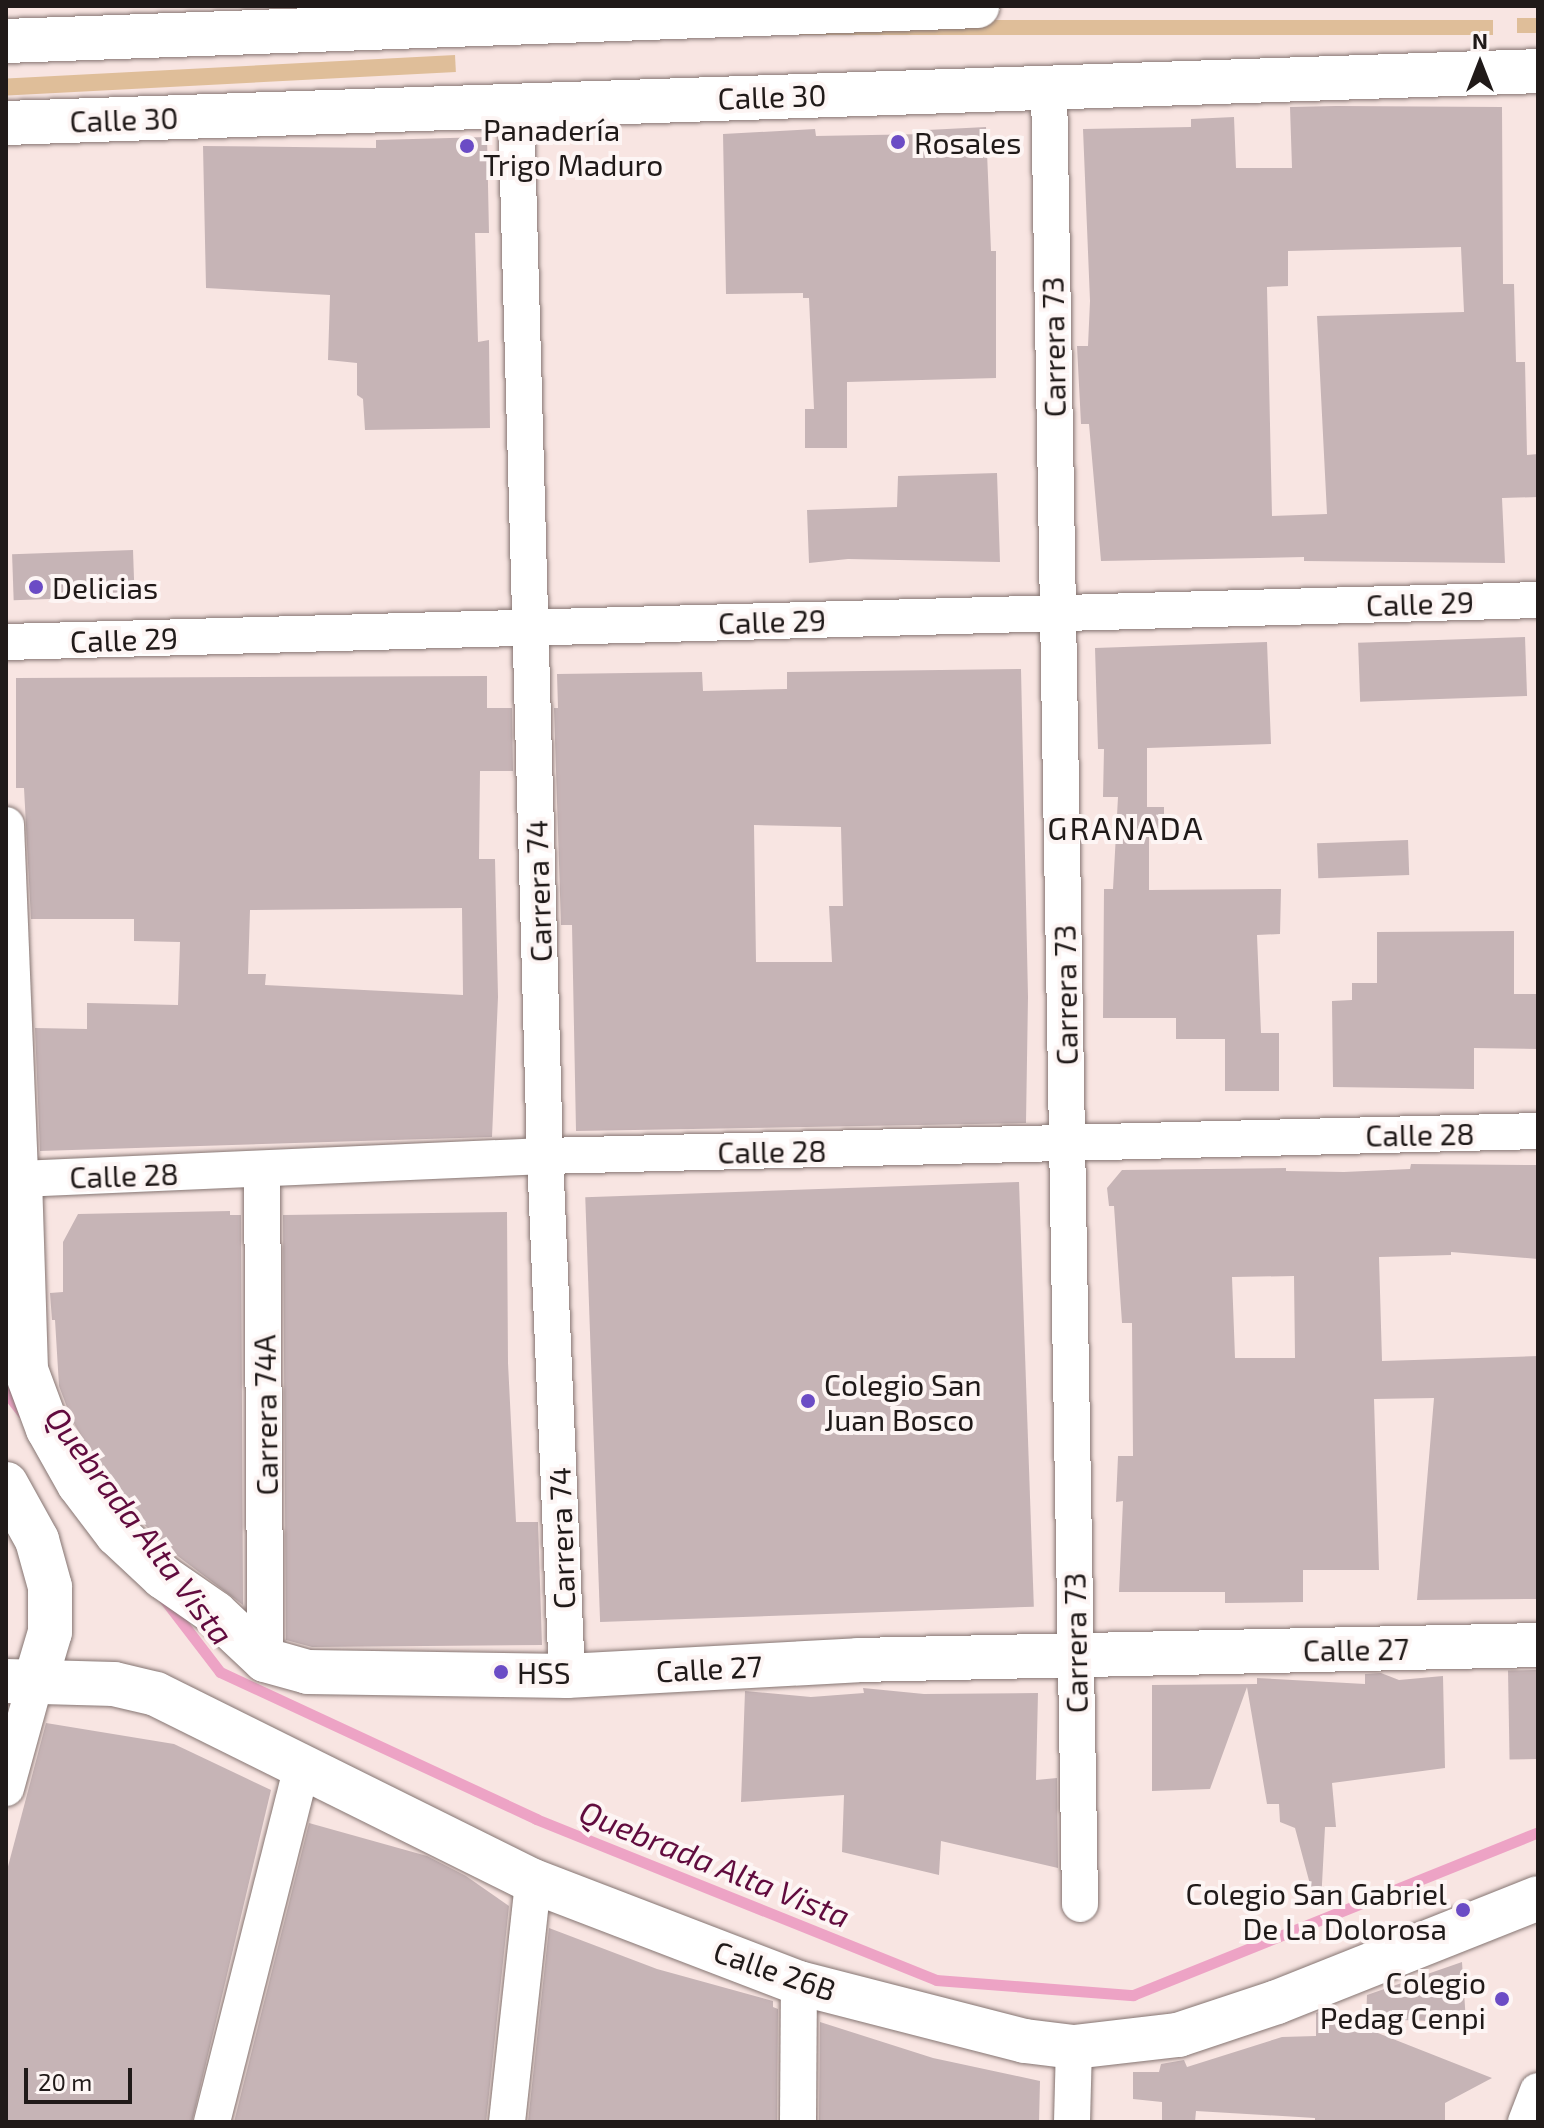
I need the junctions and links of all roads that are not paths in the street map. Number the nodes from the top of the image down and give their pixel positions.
1 (977, 6) edge
2 (506, 15) edge
3 (6, 41) edge
4 (1538, 71) edge
5 (1049, 86) junction
6 (516, 105) junction
7 (6, 123) edge
8 (1538, 600) edge
9 (1058, 613) junction
10 (531, 628) junction
11 (6, 642) edge
12 (6, 825) edge
13 (1538, 1131) edge
14 (1067, 1143) junction
15 (545, 1156) junction
16 (262, 1170) junction
17 (13, 1179) edge
18 (6, 1484) edge
19 (1538, 1645) edge
20 (1076, 1654) junction
21 (265, 1660) junction
22 (567, 1676) junction
23 (21, 1680) edge
24 (302, 1766) junction
25 (6, 1788) edge
26 (533, 1881) junction
27 (1538, 1898) edge
28 (1080, 1904) dead end
29 (799, 1983) junction
30 (1074, 2047) junction
31 (1538, 2091) edge
32 (212, 2122) edge
33 (507, 2122) edge
34 (798, 2122) edge
35 (1072, 2122) edge
36 (1526, 2122) edge

1 - 2 street
2 - 3 street
4 - 5 street, Calle 30
5 - 6 street, Calle 30
5 - 9 street, Carrera 73
6 - 7 street, Calle 30
6 - 10 street, Carrera 74
8 - 9 street, Calle 29
9 - 10 street, Calle 29
9 - 14 street, Carrera 73
10 - 11 street, Calle 29
10 - 15 street, Carrera 74
12 - 17 street
13 - 14 street, Calle 28
14 - 15 street, Calle 28
14 - 20 street, Carrera 73
15 - 16 street, Calle 28
15 - 22 street, Carrera 74
16 - 17 street, Calle 28
16 - 21 street, Carrera 74A
17 - 21 street, Calle 27
18 - 23 street
19 - 20 street, Calle 27
20 - 22 street, Calle 27
20 - 28 street, Carrera 73
21 - 22 street, Calle 27
23 - 24 street, Calle 26B
23 - 25 street
24 - 26 street, Calle 26B
24 - 32 street
26 - 29 street, Calle 26B
26 - 33 street
27 - 30 street, Calle 26B
29 - 30 street, Calle 26B
29 - 34 street
30 - 35 street
31 - 36 street

